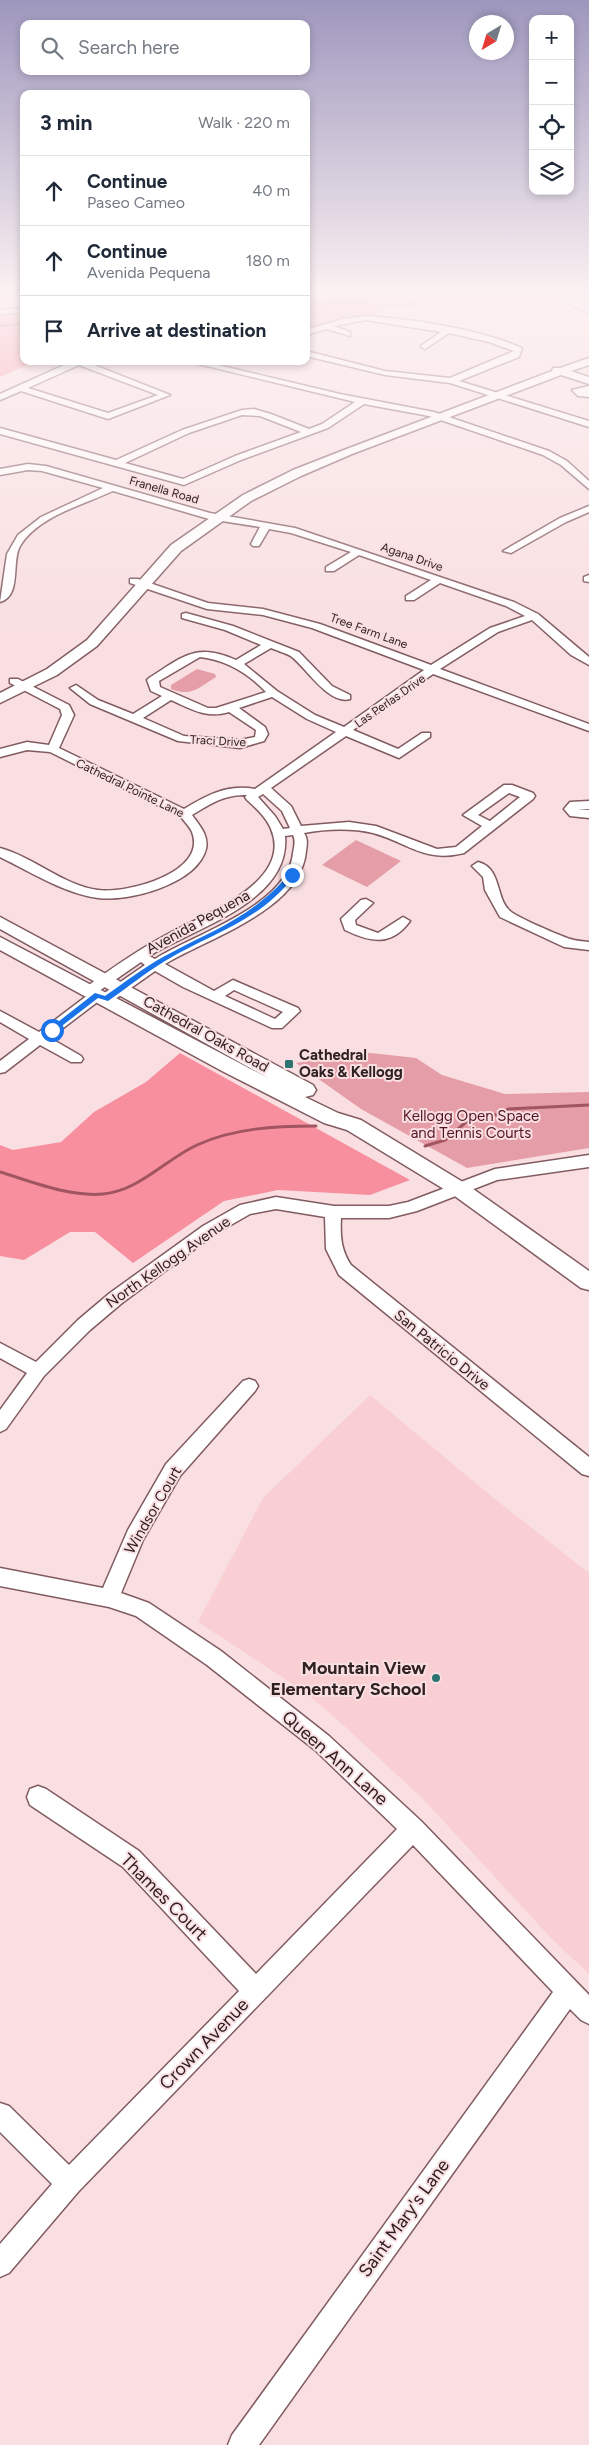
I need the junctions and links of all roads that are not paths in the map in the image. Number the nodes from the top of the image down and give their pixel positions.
1 (89, 410) edge
2 (124, 410) edge
3 (350, 410) edge
4 (410, 410) edge
5 (448, 410) edge
6 (543, 410) edge
7 (435, 415) junction
8 (589, 424) edge
9 (0, 431) edge
10 (308, 432) junction
11 (117, 464) junction
12 (0, 472) edge
13 (589, 486) edge
14 (112, 488) junction
15 (589, 509) edge
16 (212, 517) junction
17 (265, 527) junction
18 (256, 544) dead end
19 (508, 551) dead end
20 (358, 552) junction
21 (330, 569) dead end
22 (439, 579) junction
23 (138, 582) junction
24 (410, 598) dead end
25 (0, 599) edge
26 (186, 616) dead end
27 (534, 616) junction
28 (270, 644) junction
29 (586, 648) dead end
30 (575, 653) junction
31 (589, 662) edge
32 (237, 664) junction
33 (434, 670) junction
34 (19, 684) junction
35 (0, 688) edge
36 (76, 688) dead end
37 (273, 693) junction
38 (170, 696) junction
39 (346, 697) dead end
40 (0, 699) edge
41 (232, 708) junction
42 (134, 719) junction
43 (589, 728) edge
44 (345, 732) junction
45 (426, 735) dead end
46 (53, 749) junction
47 (0, 753) edge
48 (258, 793) junction
49 (589, 805) edge
50 (185, 814) junction
51 (589, 814) edge
52 (491, 826) dead end
53 (299, 831) junction
54 (279, 833) junction
55 (0, 852) edge
56 (478, 866) dead end
57 (366, 903) dead end
58 (403, 921) dead end
59 (0, 922) edge
60 (0, 943) edge
61 (589, 946) edge
62 (138, 956) junction
63 (157, 964) junction
64 (104, 991) junction
65 (215, 997) dead end
66 (0, 1016) edge
67 (41, 1039) junction
68 (76, 1059) dead end
69 (0, 1068) edge
70 (589, 1161) edge
71 (459, 1189) junction
72 (334, 1212) junction
73 (589, 1282) edge
74 (0, 1350) edge
75 (38, 1371) junction
76 (249, 1386) dead end
77 (0, 1424) edge
78 (589, 1468) edge
79 (0, 1577) edge
80 (109, 1598) junction
81 (38, 1797) dead end
82 (413, 1829) junction
83 (256, 1991) junction
84 (568, 1991) junction
85 (589, 2012) edge
86 (0, 2114) edge
87 (69, 2184) junction
88 (0, 2264) edge
89 (242, 2445) edge

1 - 2 street
3 - 10 street
4 - 7 street
5 - 7 main road
6 - 8 street
7 - 13 street
7 - 16 main road
9 - 11 street
10 - 11 street
10 - 11 street
12 - 14 street, Franella Road
14 - 16 street, Franella Road
14 - 25 street
15 - 19 street
16 - 17 street, Agana Drive
16 - 23 main road
17 - 18 street
17 - 20 street, Agana Drive
20 - 21 street
20 - 22 street, Agana Drive
22 - 24 street
22 - 27 street, Agana Drive
23 - 33 street, Tree Farm Lane
23 - 34 main road
26 - 28 street
27 - 30 street, Agana Drive
27 - 33 street, Las Perlas Drive
28 - 32 street
28 - 39 street
29 - 30 street
30 - 31 street, Agana Drive
32 - 37 street, Traci Drive
32 - 38 street, Traci Drive
33 - 43 street, Tree Farm Lane
33 - 44 street, Las Perlas Drive
34 - 35 main road
34 - 40 main road
34 - 46 street
36 - 42 street, Traci Drive
37 - 41 street, Traci Drive
37 - 44 street, Traci Drive
38 - 41 street, Traci Drive
38 - 42 street
41 - 42 street, Traci Drive
44 - 45 street, Traci Drive
44 - 48 street, Las Perlas Drive
46 - 47 street, Cathedral Pointe Lane
46 - 50 street, Cathedral Pointe Lane
48 - 50 street
48 - 53 street, Avenida Pequena
48 - 54 street
49 - 51 street
50 - 55 street, Cathedral Pointe Lane
52 - 53 street
53 - 54 street
53 - 63 street, Avenida Pequena
54 - 62 street, Avenida Pequena
56 - 61 street
57 - 58 street
59 - 64 main road, Cathedral Oaks Road
60 - 64 main road, Cathedral Oaks Road
62 - 63 street
62 - 64 street, Avenida Pequena
63 - 64 street, Avenida Pequena
63 - 65 street
64 - 67 street
64 - 71 main road, Cathedral Oaks Road
66 - 67 street
67 - 68 street
67 - 69 street
70 - 71 street, North Kellogg Avenue
71 - 72 street, North Kellogg Avenue
71 - 73 main road, Cathedral Oaks Road
72 - 75 street, North Kellogg Avenue
72 - 78 street, San Patricio Drive
74 - 75 street
75 - 77 street, North Kellogg Avenue
76 - 80 street, Windsor Court
79 - 80 street, Queen Ann Lane
80 - 82 street, Queen Ann Lane
81 - 83 street, Thames Court
82 - 83 street, Crown Avenue
82 - 84 street, Queen Ann Lane
83 - 87 street, Crown Avenue
84 - 85 street, Queen Ann Lane
84 - 89 street, Saint Mary's Lane
86 - 87 street
87 - 88 street, Crown Avenue

